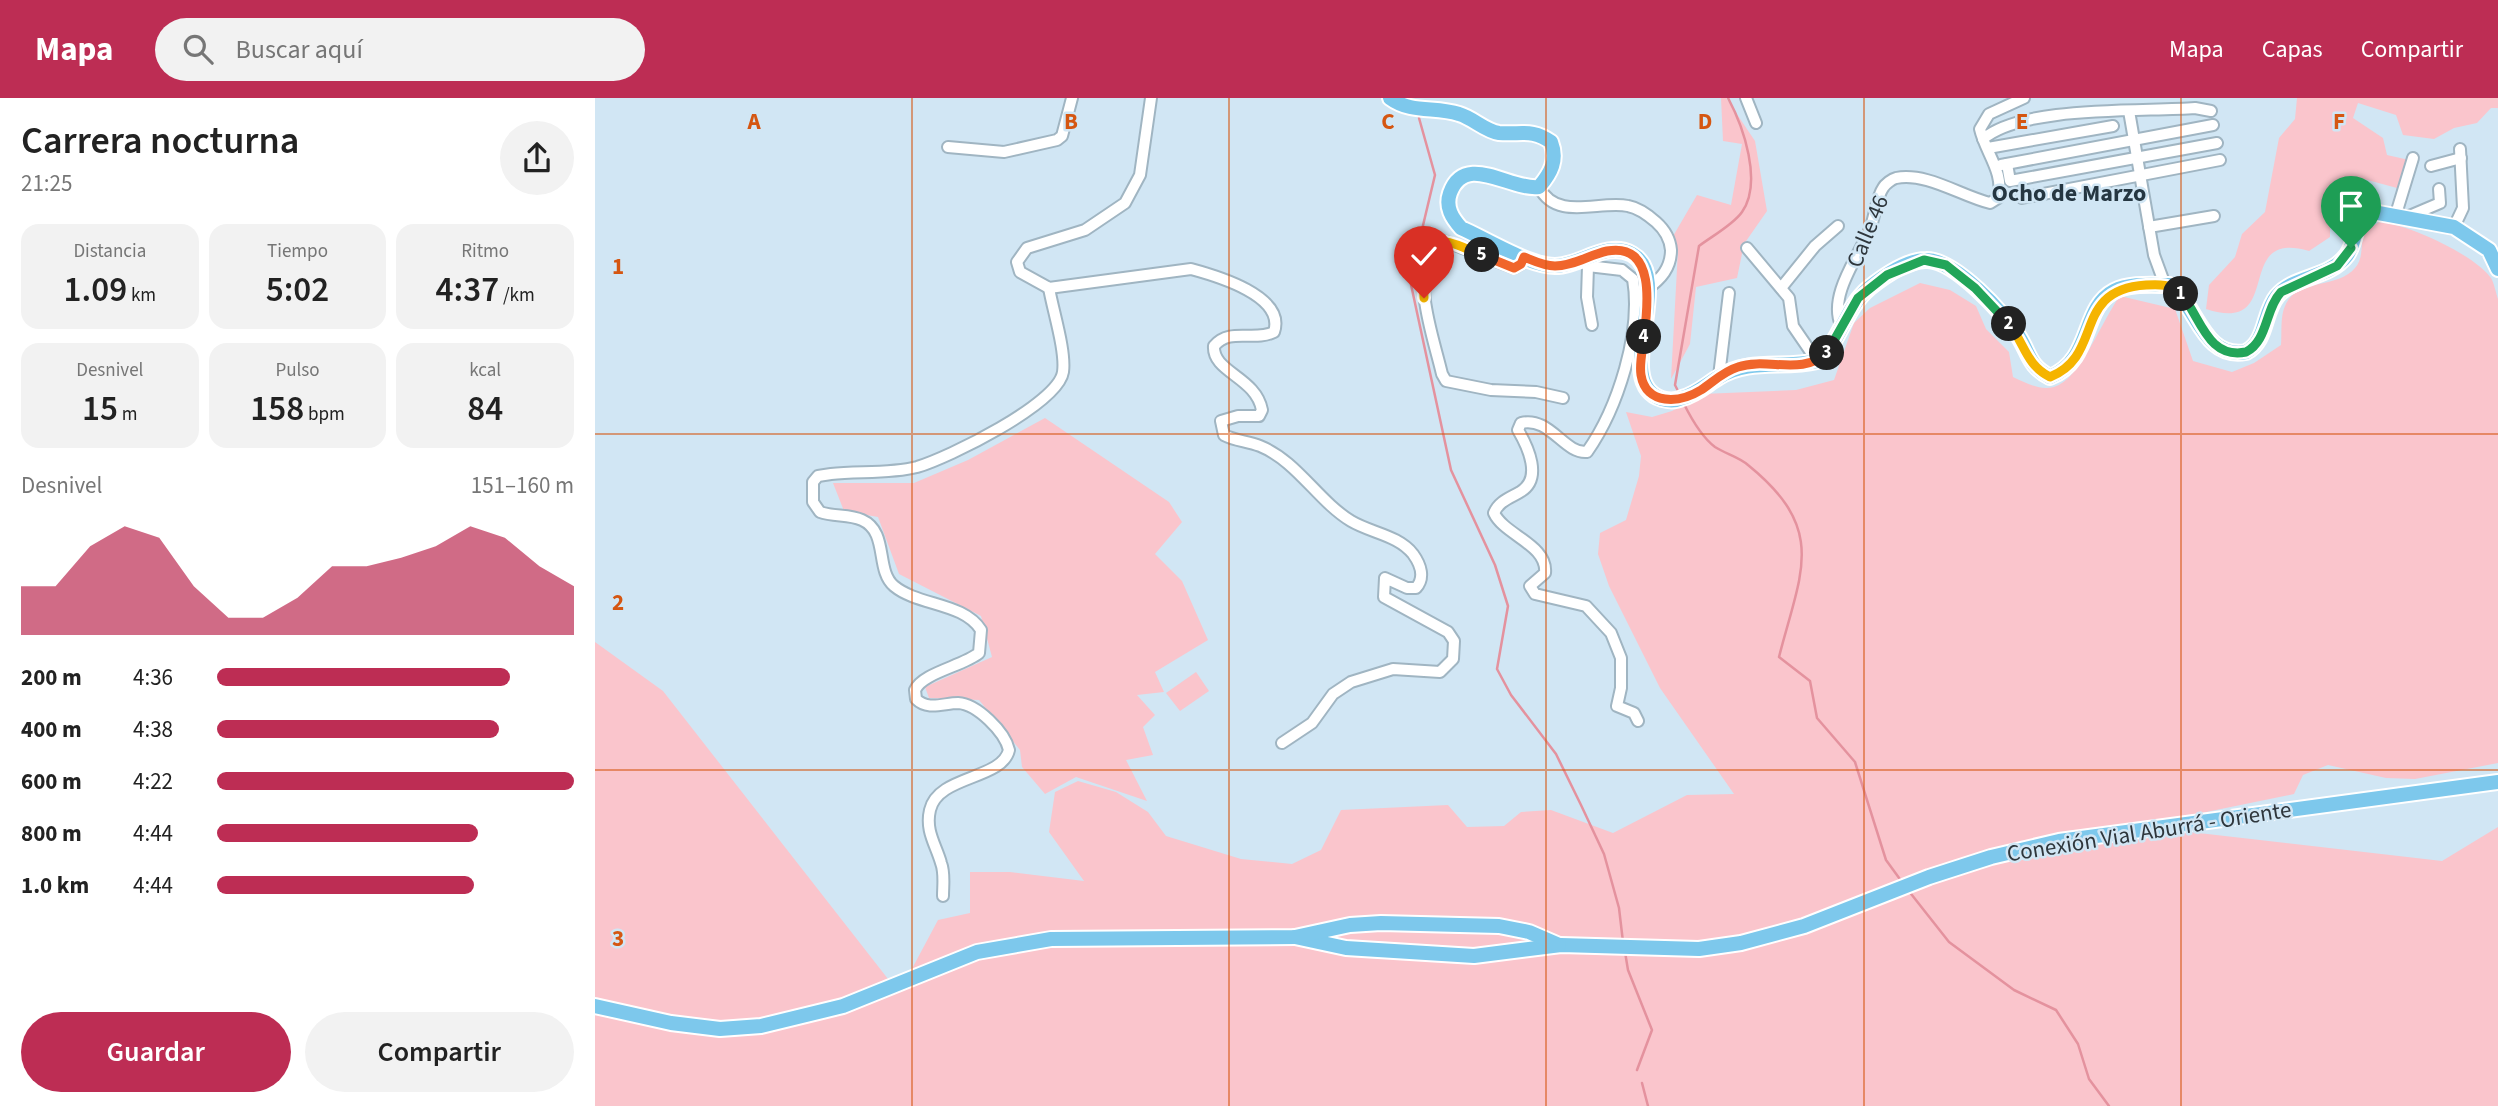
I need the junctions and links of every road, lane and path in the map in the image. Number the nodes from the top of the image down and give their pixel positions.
1 (1072, 98) edge
2 (1151, 98) edge
3 (1390, 98) edge
4 (1746, 98) edge
5 (2024, 98) edge
6 (2129, 111) junction
7 (2211, 111) dead end
8 (1756, 123) dead end
9 (2213, 125) dead end
10 (2113, 126) dead end
11 (2135, 140) junction
12 (1986, 143) junction
13 (2217, 143) dead end
14 (948, 147) dead end
15 (2138, 157) junction
16 (2413, 158) dead end
17 (2220, 160) dead end
18 (2001, 165) junction
19 (2431, 166) dead end
20 (2142, 175) junction
21 (1539, 187) junction
22 (2439, 189) dead end
23 (2022, 198) dead end
24 (2401, 215) junction
25 (2214, 216) dead end
26 (1838, 226) dead end
27 (2150, 227) junction
28 (2454, 227) junction
29 (1747, 248) dead end
30 (1524, 257) junction
31 (1588, 262) junction
32 (2498, 269) edge
33 (2165, 285) junction
34 (1049, 288) junction
35 (1781, 288) junction
36 (1647, 289) junction
37 (1729, 293) dead end
38 (1592, 325) dead end
39 (1840, 325) junction
40 (1817, 361) junction
41 (1719, 376) junction
42 (1563, 398) dead end
43 (1638, 721) dead end
44 (1282, 743) dead end
45 (2498, 782) edge
46 (943, 896) dead end
47 (1350, 925) junction
48 (1511, 928) junction
49 (1332, 929) junction
50 (1529, 932) junction
51 (1292, 937) junction
52 (1565, 945) junction
53 (1339, 948) junction
54 (1514, 951) junction
55 (595, 1006) edge

1 - 14 street
2 - 34 street
3 - 21 main road
4 - 8 street
5 - 12 street
6 - 7 street
6 - 11 street
6 - 12 street
9 - 11 street
10 - 12 street
11 - 15 street
11 - 18 street
12 - 18 street
13 - 15 street
15 - 18 street
15 - 20 street
16 - 24 street
17 - 20 street
18 - 39 street, Calle 46
19 - 28 street
20 - 23 street
20 - 27 street
21 - 30 main road
21 - 36 street
22 - 24 street
24 - 28 main road
24 - 33 main road
25 - 27 street
26 - 35 street
27 - 33 street
28 - 32 main road
29 - 35 street
30 - 31 main road
30 - 42 street
31 - 36 main road
31 - 38 street
31 - 43 street
33 - 39 main road
34 - 44 street
34 - 46 street
35 - 40 street
36 - 41 main road
37 - 41 street
39 - 40 main road
40 - 41 main road
45 - 52 main road, Conexión Vial Aburrá - Oriente
47 - 48 main road, Conexión Vial Aburrá - Oriente
47 - 49 main road, Conexión Vial Aburrá - Oriente
47 - 53 main road
48 - 50 main road, Conexión Vial Aburrá - Oriente
48 - 54 main road
49 - 51 main road, Conexión Vial Aburrá - Oriente
49 - 53 main road
50 - 52 main road, Conexión Vial Aburrá - Oriente
50 - 54 main road
51 - 53 main road, Conexión Vial Aburrá - Oriente
51 - 55 main road, Conexión Vial Aburrá - Oriente
52 - 54 main road, Conexión Vial Aburrá - Oriente
53 - 54 main road, Conexión Vial Aburrá - Oriente

